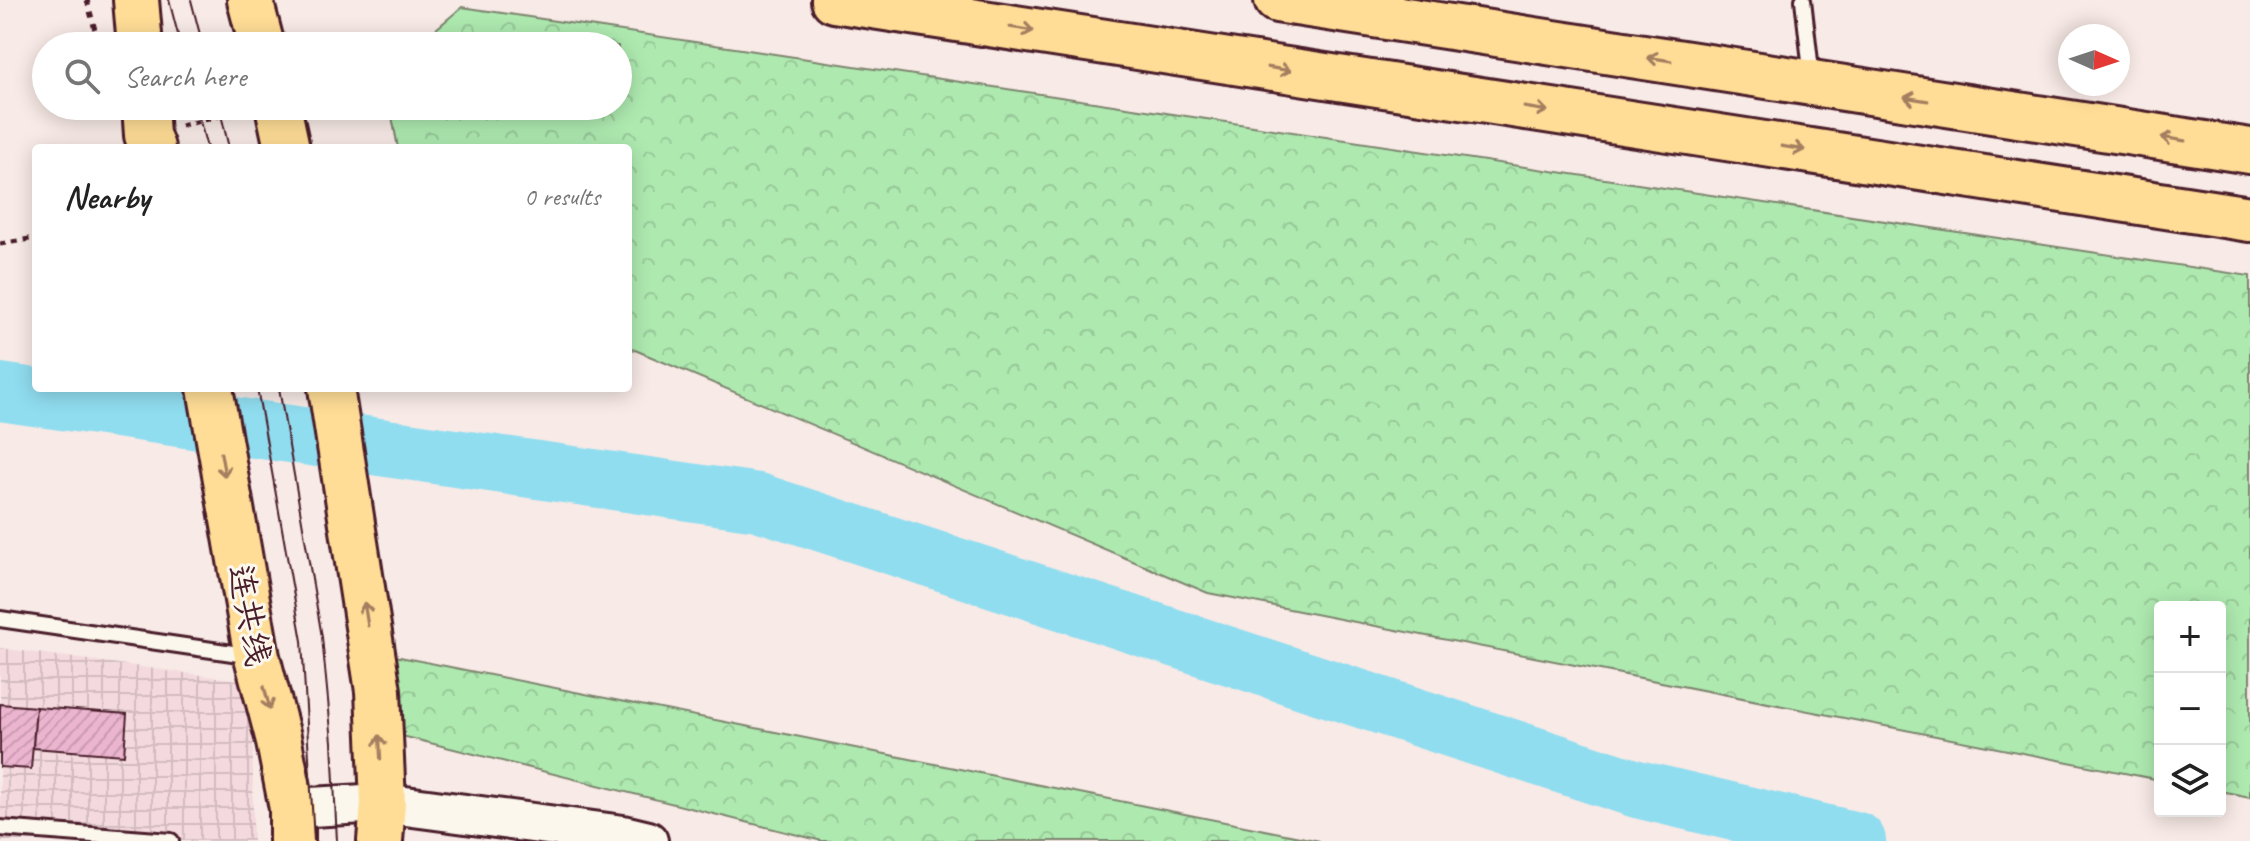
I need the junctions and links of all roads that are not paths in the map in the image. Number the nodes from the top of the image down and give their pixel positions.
1 (136, 0) edge
2 (250, 0) edge
3 (834, 0) edge
4 (1277, 0) edge
5 (1803, 0) edge
6 (139, 32) edge
7 (258, 32) edge
8 (1812, 83) junction
9 (146, 120) edge
10 (281, 120) edge
11 (150, 144) edge
12 (286, 144) edge
13 (2250, 151) edge
14 (2250, 219) edge
15 (211, 392) edge
16 (332, 392) edge
17 (0, 619) edge
18 (253, 640) junction
19 (382, 822) edge
20 (292, 825) edge
21 (0, 828) edge
22 (171, 841) edge
23 (648, 841) edge

1 - 6 main road
2 - 7 main road
3 -> 14 main road
8 -> 4 main road
5 - 8 lane
13 -> 8 main road
9 - 11 main road
10 - 12 main road
15 -> 18 main road, 连共线
19 -> 16 main road
17 - 18 lane
18 -> 20 main road, 连共线
19 - 20 street
19 - 23 street
21 - 22 lane

